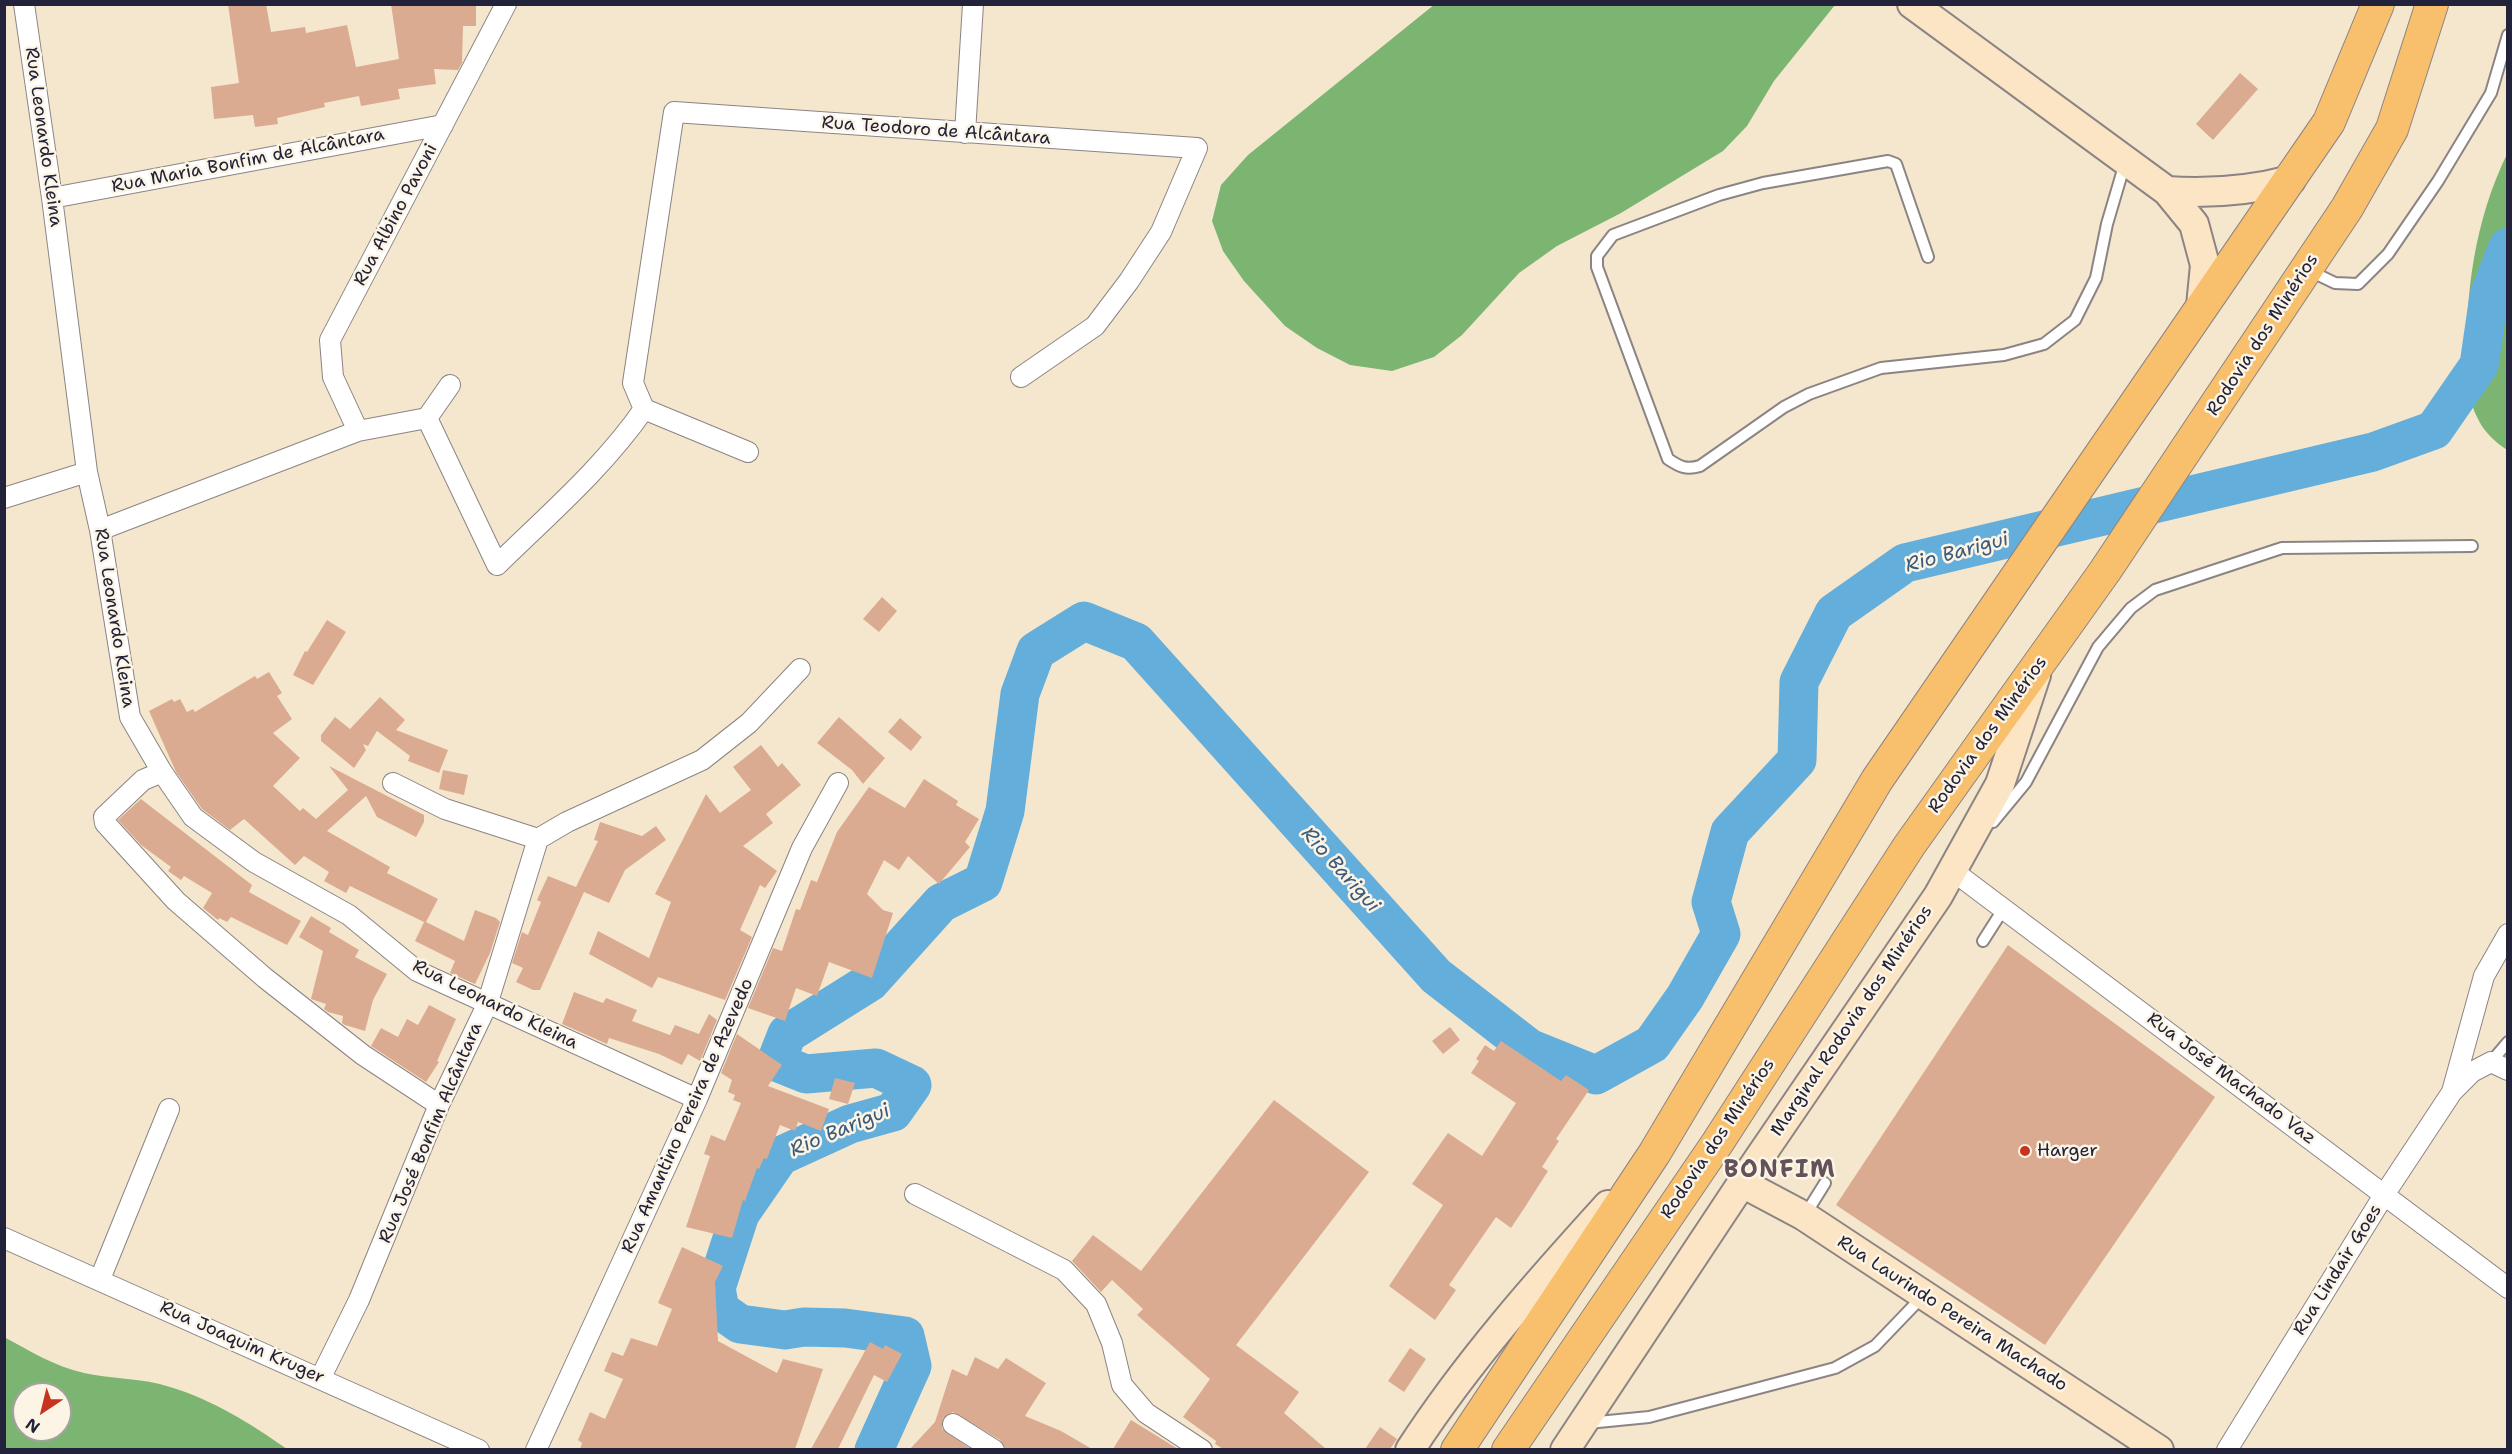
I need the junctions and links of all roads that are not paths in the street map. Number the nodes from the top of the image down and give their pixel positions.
1 (24, 4) edge
2 (506, 4) edge
3 (973, 4) edge
4 (1912, 4) edge
5 (2378, 4) edge
6 (2433, 4) edge
7 (2508, 34) edge
8 (443, 124) junction
9 (964, 133) junction
10 (2126, 160) junction
11 (2291, 180) junction
12 (2167, 191) junction
13 (52, 198) junction
14 (1928, 257) dead end
15 (2307, 270) junction
16 (2201, 306) junction
17 (1021, 377) dead end
18 (450, 385) dead end
19 (644, 409) junction
20 (427, 418) junction
21 (358, 431) junction
22 (748, 452) dead end
23 (87, 472) junction
24 (4, 498) edge
25 (100, 530) junction
26 (2472, 546) dead end
27 (2041, 663) junction
28 (800, 669) dead end
29 (162, 772) junction
30 (393, 783) dead end
31 (838, 783) dead end
32 (538, 839) junction
33 (1953, 871) junction
34 (2004, 908) junction
35 (2508, 934) edge
36 (1983, 941) dead end
37 (487, 1005) junction
38 (2508, 1042) edge
39 (2499, 1066) edge
40 (2452, 1092) junction
41 (697, 1099) junction
42 (439, 1105) junction
43 (170, 1109) dead end
44 (1654, 1154) junction
45 (1742, 1183) junction
46 (1826, 1183) dead end
47 (915, 1194) dead end
48 (2384, 1195) junction
49 (1804, 1216) junction
50 (4, 1238) edge
51 (100, 1279) junction
52 (2508, 1288) edge
53 (1923, 1296) junction
54 (320, 1379) junction
55 (1583, 1423) junction
56 (953, 1424) dead end
57 (479, 1449) edge
58 (536, 1449) edge
59 (994, 1449) edge
60 (1202, 1449) edge
61 (1410, 1449) edge
62 (1457, 1449) edge
63 (1508, 1449) edge
64 (1565, 1449) edge
65 (2159, 1449) edge
66 (2227, 1449) edge

1 - 13 street, Rua Leonardo Kleina
2 - 8 street, Rua Albino Pavoni
3 - 9 street
4 - 10 main road
5 - 11 main road
6 - 15 main road, Rodovia dos Minérios
7 - 15 lane
8 - 13 street, Rua Maria Bonfim de Alcântara
8 - 21 street, Rua Albino Pavoni
9 - 17 street, Rua Teodoro de Alcântara
9 - 19 street, Rua Teodoro de Alcântara
10 - 12 main road
10 - 14 lane
11 - 12 main road
11 - 16 main road
12 - 16 main road
13 - 23 street, Rua Leonardo Kleina
15 - 27 main road, Rodovia dos Minérios
16 - 44 main road
18 - 20 street
19 - 20 street
19 - 22 street
20 - 21 street
21 - 25 street
23 - 24 street
23 - 25 street, Rua Leonardo Kleina
25 - 29 street, Rua Leonardo Kleina
26 - 33 lane
27 - 33 main road, Marginal Rodovia dos Minérios
27 - 63 main road, Rodovia dos Minérios
28 - 32 street
29 - 37 street, Rua Leonardo Kleina
29 - 42 street
30 - 32 street
31 - 41 street, Rua Amantino Pereira de Azevedo
32 - 37 street, Rua José Bonfim Alcântara
33 - 34 street, Rua José Machado Vaz
33 - 45 main road, Marginal Rodovia dos Minérios
34 - 36 lane
34 - 48 street, Rua José Machado Vaz
35 - 40 street
37 - 41 street, Rua Leonardo Kleina
37 - 42 street, Rua José Bonfim Alcântara
38 - 39 lane
39 - 40 street
40 - 48 street, Rua Lindair Goes
41 - 58 street, Rua Amantino Pereira de Azevedo
42 - 54 street, Rua José Bonfim Alcântara
43 - 51 street
44 - 61 main road
44 - 62 main road
45 - 49 main road, Rua Laurindo Pereira Machado
45 - 55 main road, Marginal Rodovia dos Minérios
46 - 49 lane
47 - 60 street
48 - 52 street, Rua José Machado Vaz
48 - 66 street, Rua Lindair Goes
49 - 53 main road, Rua Laurindo Pereira Machado
50 - 51 street, Rua Joaquim Kruger
51 - 54 street, Rua Joaquim Kruger
53 - 55 lane
53 - 65 main road, Rua Laurindo Pereira Machado
54 - 57 street, Rua Joaquim Kruger
55 - 64 main road, Marginal Rodovia dos Minérios
56 - 59 street

